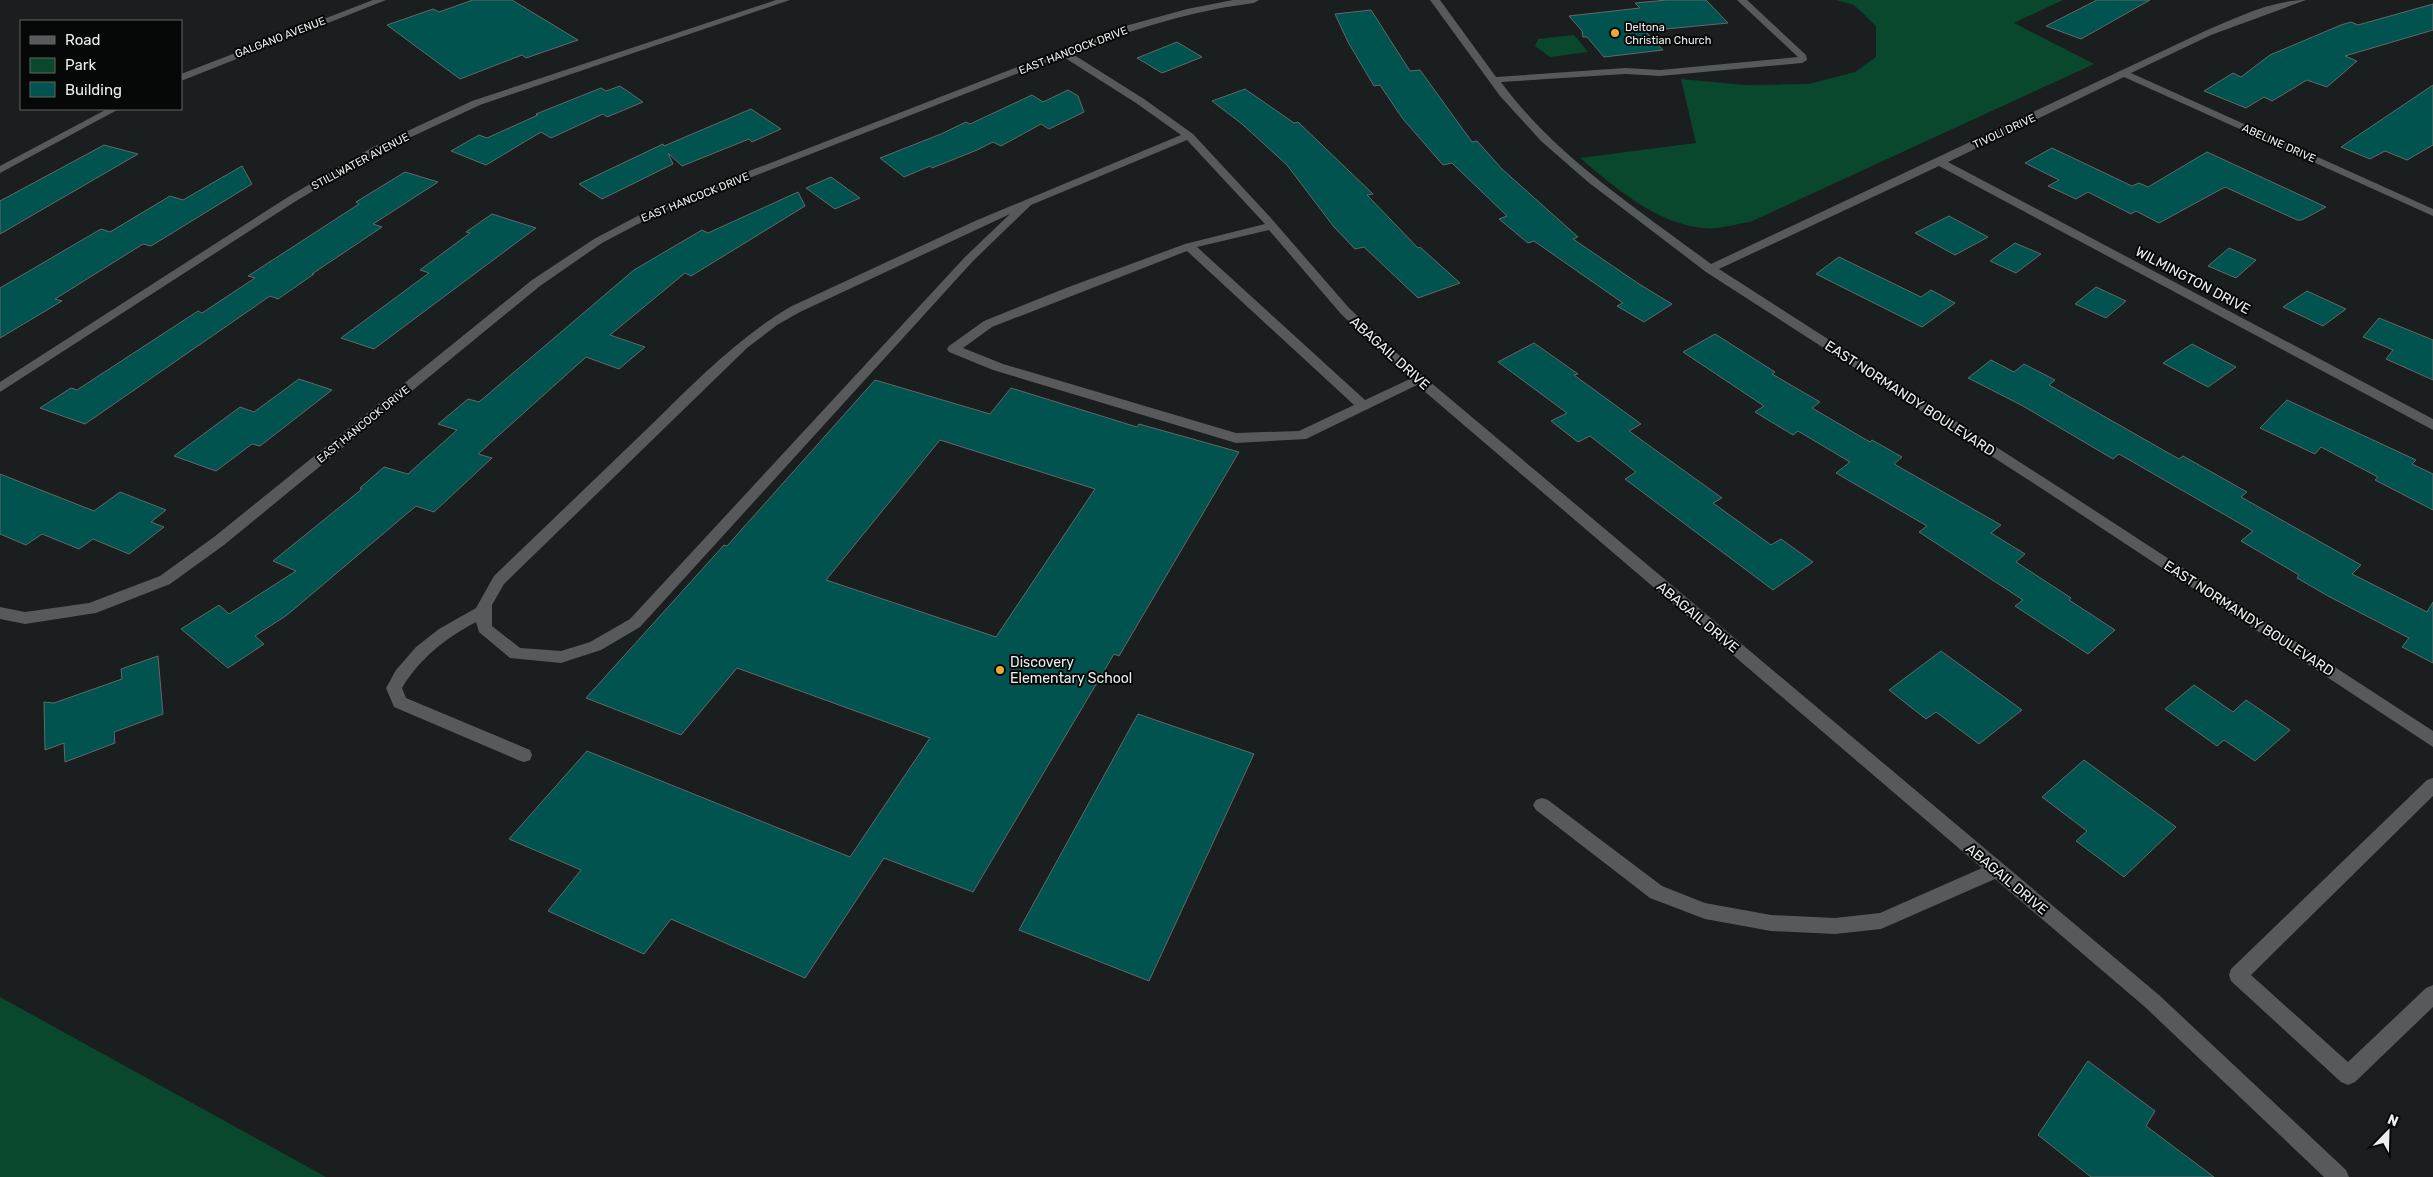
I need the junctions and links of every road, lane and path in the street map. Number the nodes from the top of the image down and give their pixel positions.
1 (381, 0) edge
2 (785, 0) edge
3 (1254, 0) edge
4 (1435, 0) edge
5 (1742, 0) edge
6 (2301, 0) edge
7 (1064, 53) junction
8 (2125, 74) junction
9 (182, 78) edge
10 (1493, 80) junction
11 (112, 110) edge
12 (1189, 136) junction
13 (1939, 162) junction
14 (0, 170) edge
15 (1026, 205) junction
16 (2433, 213) edge
17 (1272, 226) junction
18 (1189, 246) junction
19 (1710, 269) junction
20 (1418, 380) junction
21 (0, 388) edge
22 (1363, 406) junction
23 (2433, 425) edge
24 (484, 611) junction
25 (0, 613) edge
26 (2433, 740) edge
27 (524, 755) dead end
28 (2433, 785) edge
29 (1542, 805) dead end
30 (1996, 870) junction
31 (2433, 994) edge
32 (2339, 1177) edge

1 - 9 street, GALGANO AVENUE
2 - 21 street, STILLWATER AVENUE
3 - 7 street, EAST HANCOCK DRIVE
4 - 10 street, EAST NORMANDY BOULEVARD
5 - 10 street
6 - 8 street, TIVOLI DRIVE
7 - 12 street, ABAGAIL DRIVE
7 - 25 street, EAST HANCOCK DRIVE
8 - 13 street, TIVOLI DRIVE
8 - 16 street, ABELINE DRIVE
10 - 19 street, EAST NORMANDY BOULEVARD
11 - 14 street
12 - 15 street
12 - 17 street, ABAGAIL DRIVE
13 - 19 street, TIVOLI DRIVE
13 - 23 street, WILMINGTON DRIVE
15 - 24 street
15 - 24 street
17 - 18 street
17 - 20 street, ABAGAIL DRIVE
18 - 22 street
18 - 22 street
19 - 26 street, EAST NORMANDY BOULEVARD
20 - 22 street
20 - 30 street, ABAGAIL DRIVE
24 - 27 street
28 - 31 street
29 - 30 street
30 - 32 street, ABAGAIL DRIVE

